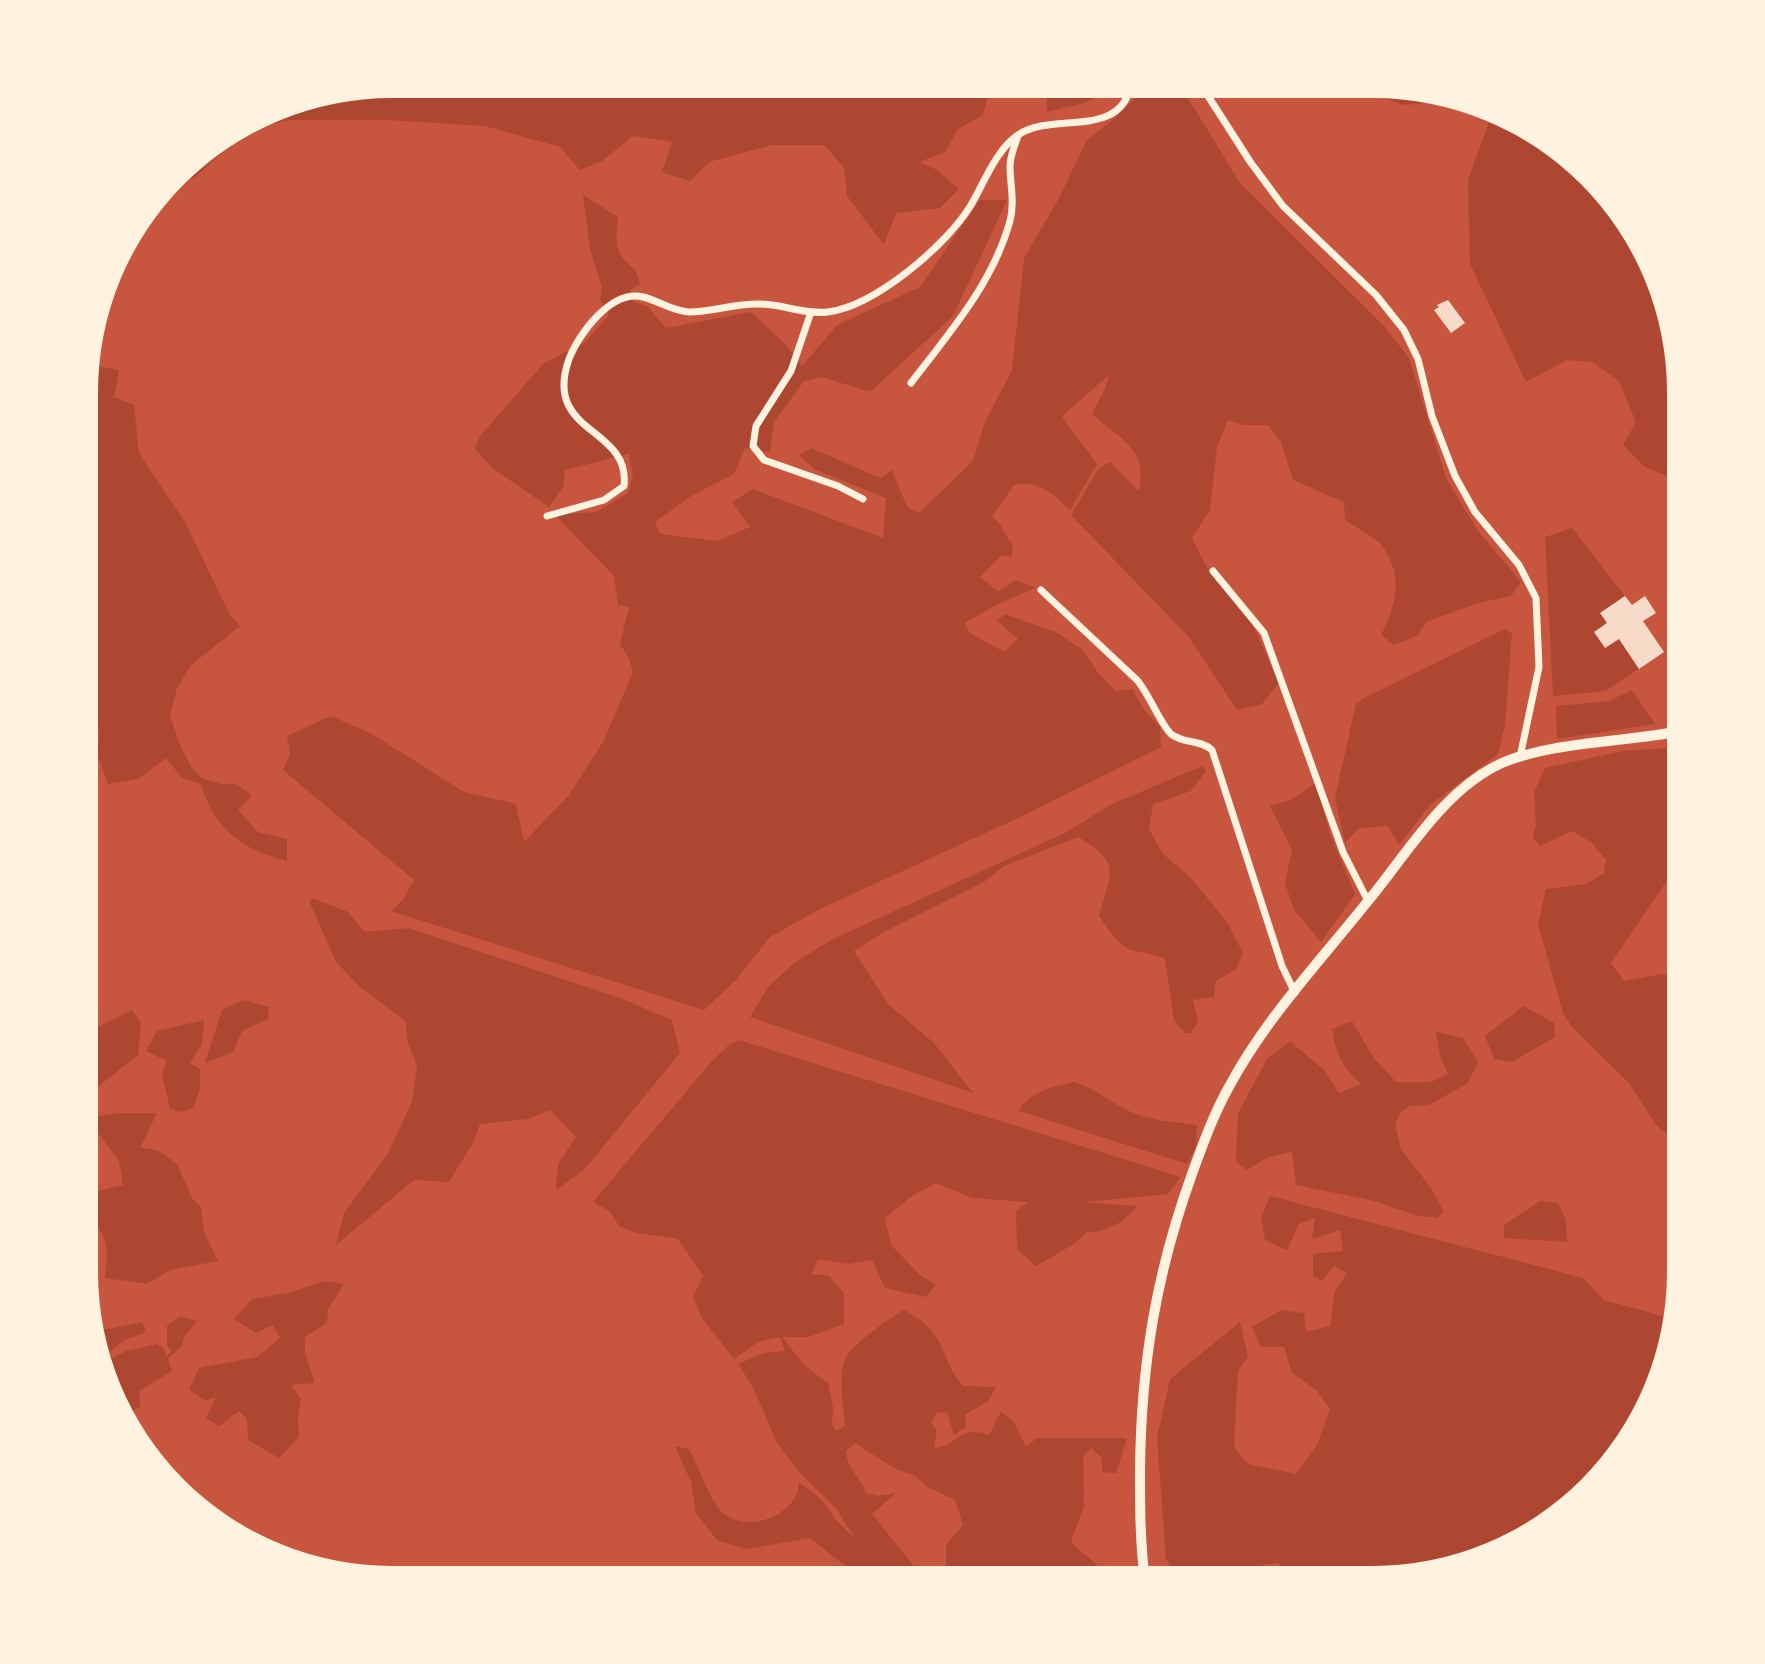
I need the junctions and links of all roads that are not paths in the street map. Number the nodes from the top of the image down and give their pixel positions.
1 (1126, 98) edge
2 (1209, 98) edge
3 (1019, 134) junction
4 (811, 312) junction
5 (911, 383) dead end
6 (863, 499) dead end
7 (547, 516) dead end
8 (1213, 571) dead end
9 (1041, 590) dead end
10 (1667, 733) edge
11 (1520, 757) junction
12 (1368, 901) junction
13 (1295, 993) junction
14 (1144, 1566) edge

1 - 3 street
2 - 11 street
3 - 4 street
3 - 5 street
4 - 6 street
4 - 7 street
8 - 12 street
9 - 13 street
10 - 11 main road
11 - 12 main road
12 - 13 main road
13 - 14 main road

